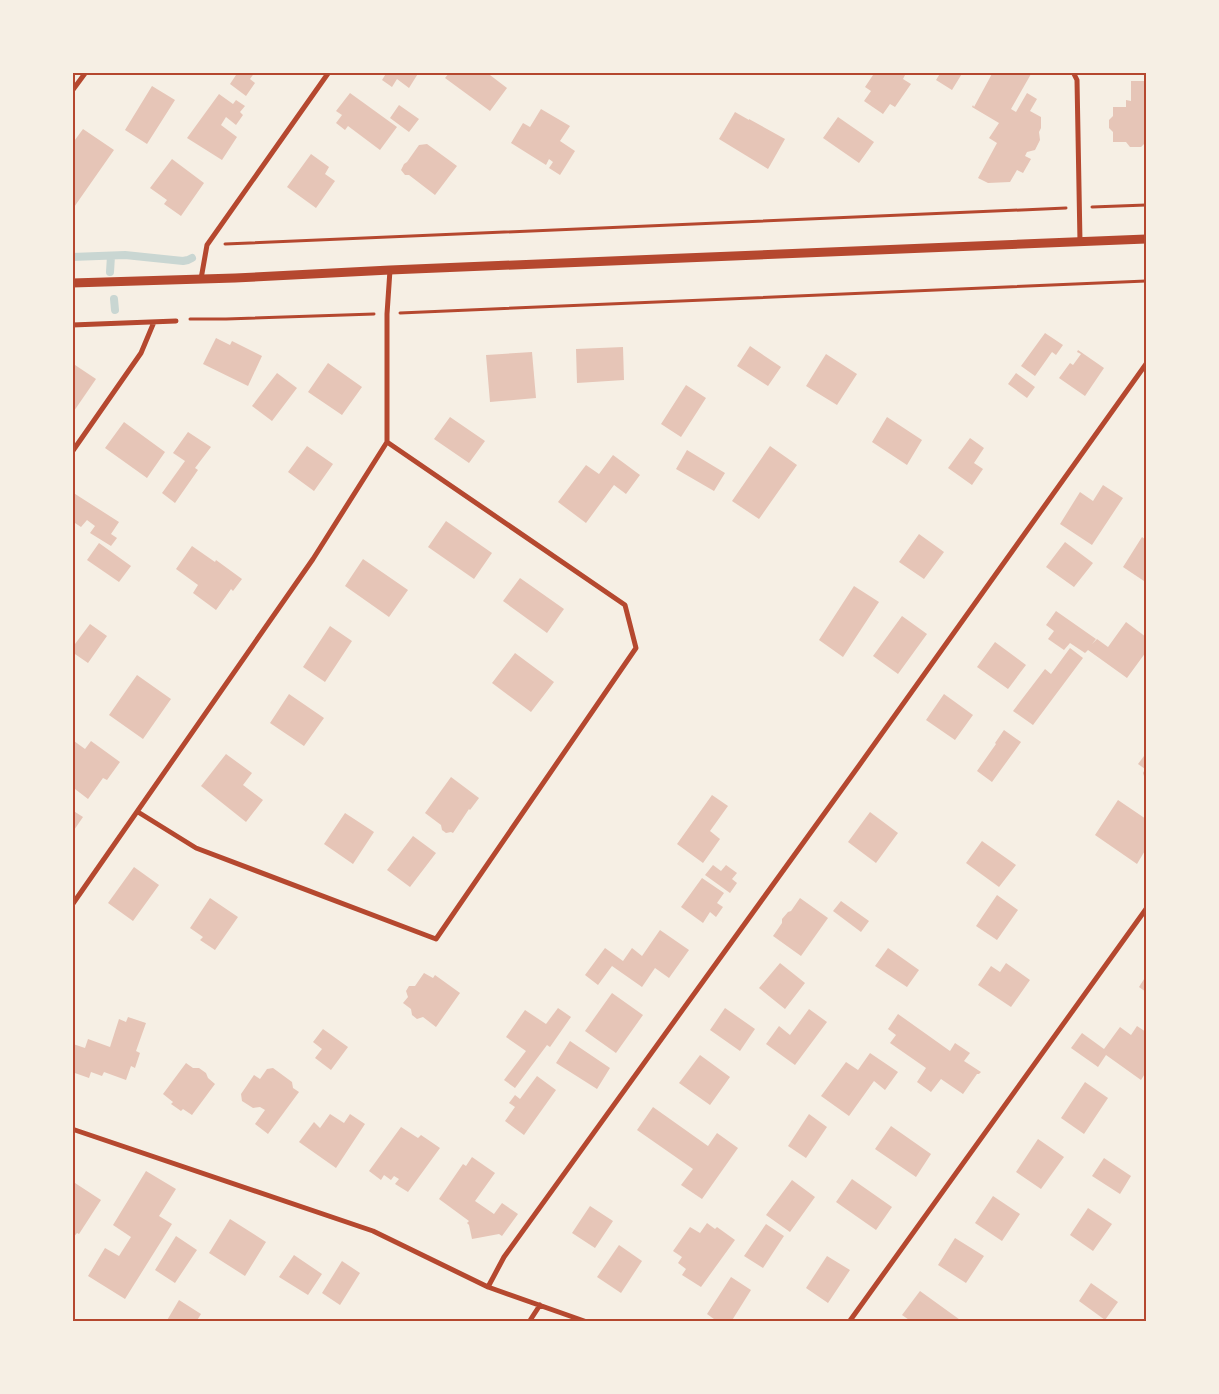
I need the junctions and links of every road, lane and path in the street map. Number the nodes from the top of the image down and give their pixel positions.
1 (86, 72) edge
2 (329, 72) edge
3 (1073, 72) edge
4 (72, 91) edge
5 (1146, 205) edge
6 (1079, 208) junction
7 (1146, 239) edge
8 (1080, 242) junction
9 (208, 245) junction
10 (390, 270) junction
11 (201, 279) junction
12 (1146, 282) edge
13 (72, 283) edge
14 (387, 314) junction
15 (176, 321) joint
16 (154, 322) junction
17 (72, 325) edge
18 (1146, 364) edge
19 (387, 442) junction
20 (72, 452) edge
21 (138, 812) junction
22 (72, 905) edge
23 (1146, 909) edge
24 (72, 1129) edge
25 (488, 1286) junction
26 (540, 1305) junction
27 (529, 1322) edge
28 (587, 1322) edge
29 (849, 1322) edge

1 - 4 street
2 - 9 street
3 - 6 street
5 - 6 path
6 - 8 street
6 - 9 path
7 - 8 street
8 - 10 street
9 - 11 street
10 - 11 street
10 - 14 street
11 - 13 street
12 - 14 path
14 - 15 path
14 - 19 street
15 - 16 street
16 - 17 street
16 - 20 street
18 - 25 street
19 - 21 street
19 - 21 street
21 - 22 street
23 - 29 street
24 - 25 street
25 - 26 street
26 - 27 street
26 - 28 street

